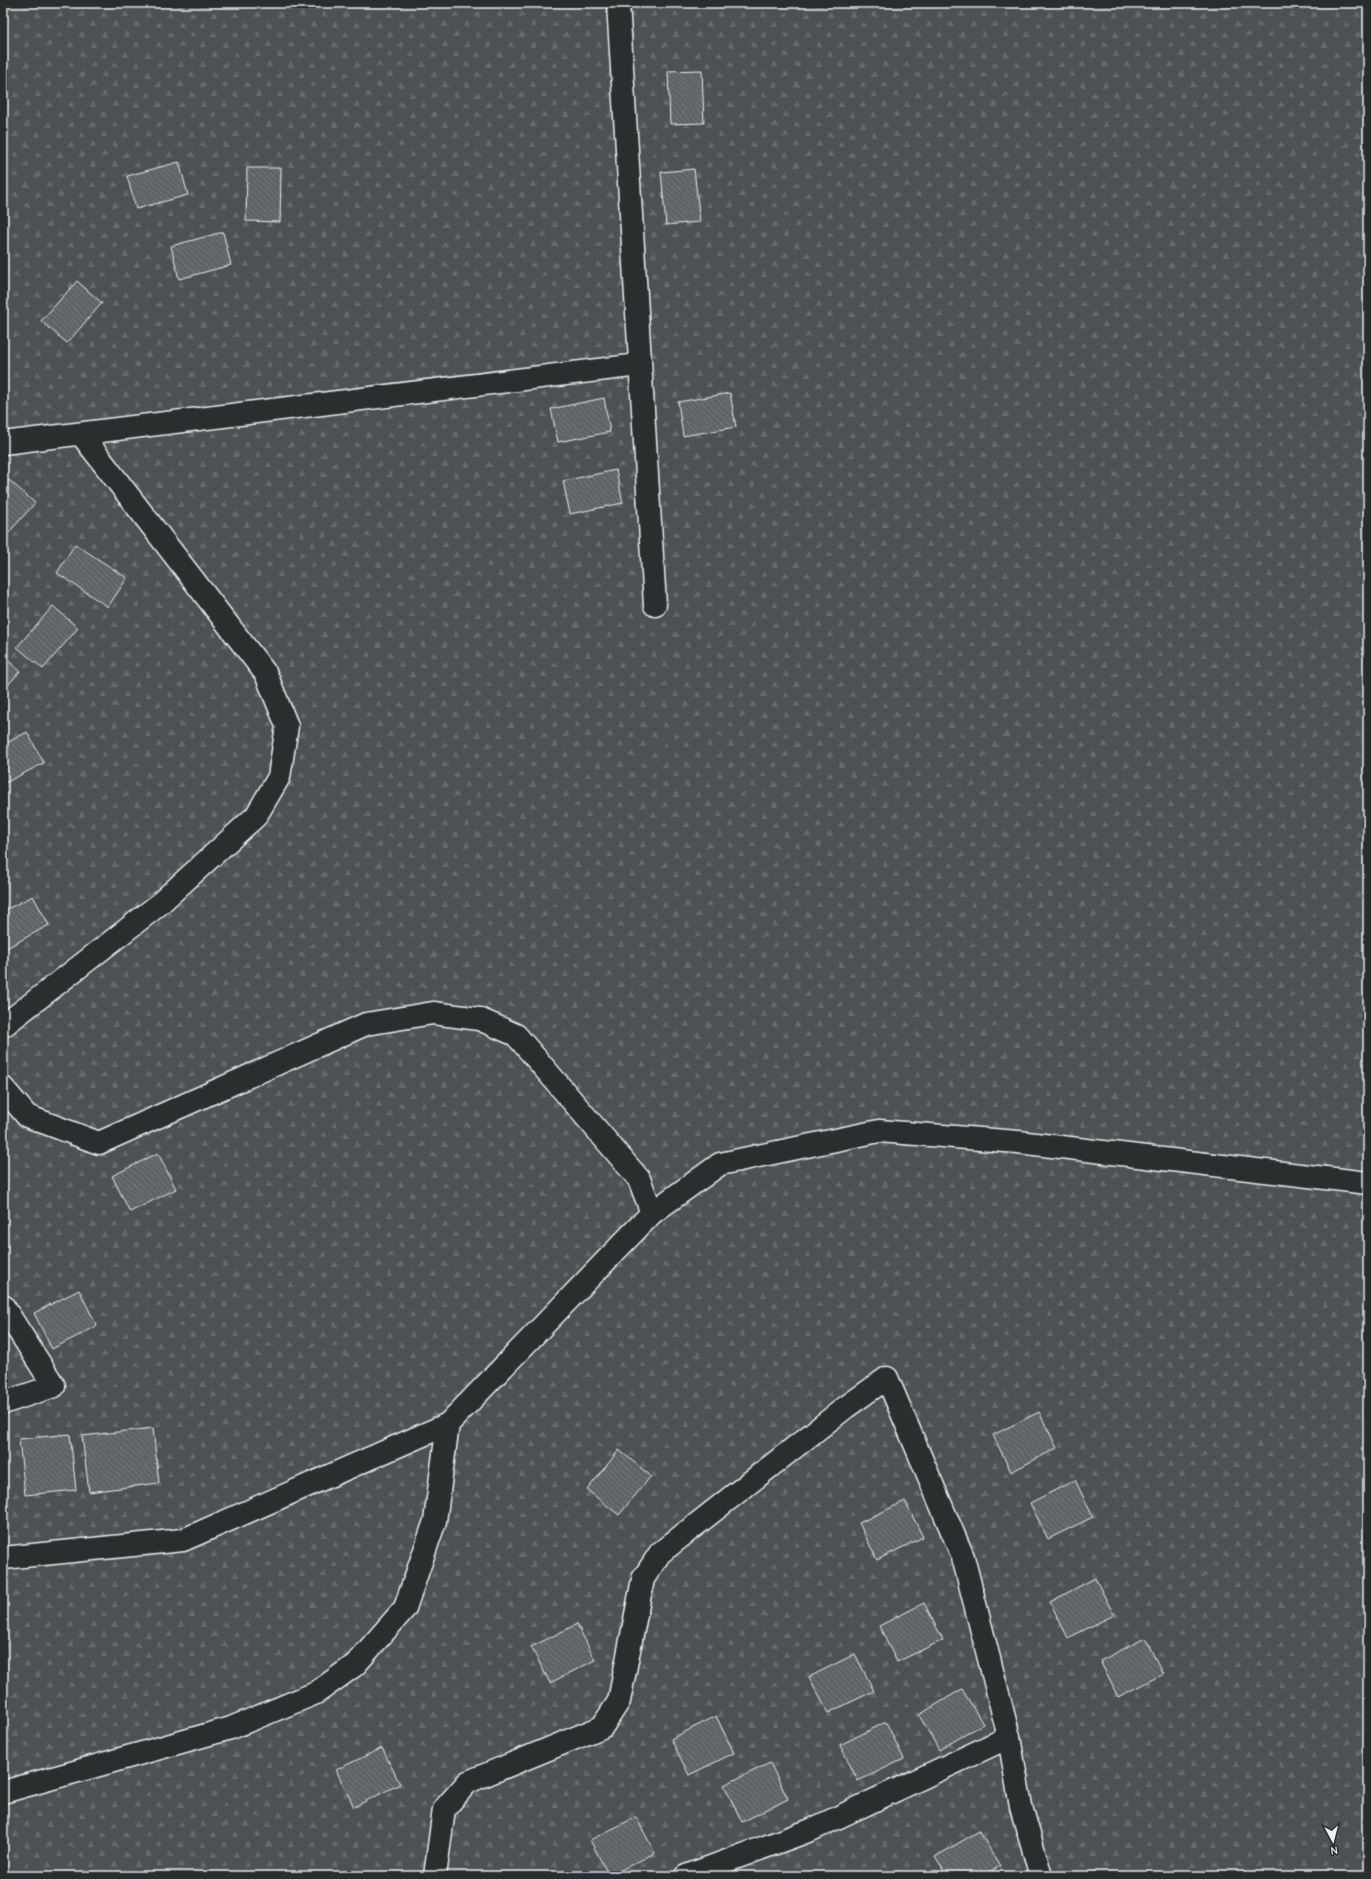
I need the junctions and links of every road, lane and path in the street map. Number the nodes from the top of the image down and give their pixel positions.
1 (618, 3) edge
2 (639, 365) junction
3 (81, 434) junction
4 (3, 444) edge
5 (655, 605) dead end
6 (3, 1026) edge
7 (3, 1088) edge
8 (1368, 1183) edge
9 (652, 1213) junction
10 (3, 1306) edge
11 (3, 1403) edge
12 (448, 1424) junction
13 (3, 1558) edge
14 (1009, 1737) junction
15 (3, 1792) edge
16 (434, 1876) edge
17 (686, 1876) edge
18 (1041, 1876) edge

1 - 2 street
2 - 3 street
2 - 5 street
3 - 4 street
3 - 6 street
7 - 9 street
8 - 9 street
9 - 12 street
10 - 11 street
12 - 13 street
12 - 15 street
14 - 16 street
14 - 17 street
14 - 18 street

